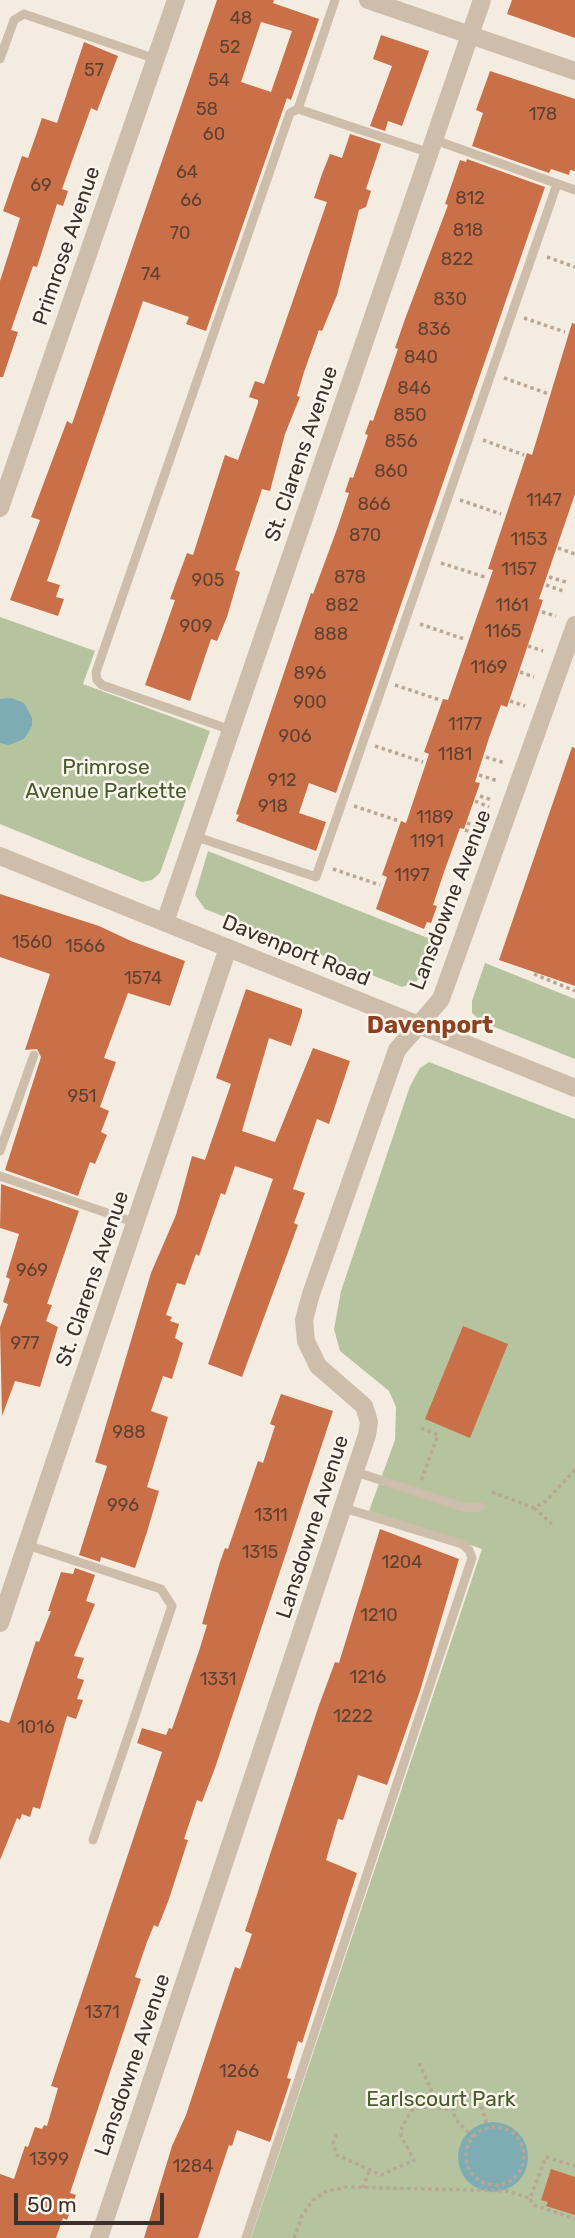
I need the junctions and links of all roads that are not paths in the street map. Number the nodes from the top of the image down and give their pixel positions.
1 (176, 0) edge
2 (335, 0) edge
3 (368, 0) edge
4 (482, 0) edge
5 (471, 35) junction
6 (4, 36) edge
7 (0, 59) edge
8 (156, 59) junction
9 (575, 71) edge
10 (298, 109) junction
11 (432, 147) junction
12 (557, 184) junction
13 (575, 190) edge
14 (0, 508) edge
15 (575, 625) edge
16 (231, 730) junction
17 (194, 836) junction
18 (0, 856) edge
19 (165, 922) junction
20 (228, 948) junction
21 (418, 1025) junction
22 (34, 1055) dead end
23 (575, 1088) edge
24 (0, 1151) edge
25 (0, 1176) edge
26 (136, 1223) junction
27 (356, 1472) junction
28 (480, 1507) dead end
29 (344, 1508) junction
30 (27, 1545) junction
31 (0, 1623) edge
32 (93, 1840) dead end
33 (99, 2238) edge
34 (246, 2238) edge

1 - 8 street, Primrose Avenue
2 - 10 lane
3 - 5 street
4 - 5 street, St. Clarens Avenue
5 - 9 street
5 - 11 street, St. Clarens Avenue
6 - 7 lane
6 - 8 lane
8 - 14 street, Primrose Avenue
10 - 11 lane
10 - 16 lane
11 - 12 lane
11 - 16 street, St. Clarens Avenue
12 - 13 lane
12 - 17 lane
15 - 21 street, Lansdowne Avenue
16 - 17 street, St. Clarens Avenue
17 - 19 street, St. Clarens Avenue
18 - 19 street, Davenport Road
19 - 20 street, Davenport Road
20 - 21 street, Davenport Road
20 - 26 street, St. Clarens Avenue
21 - 23 street, Davenport Road
21 - 27 street, Lansdowne Avenue
22 - 24 lane
25 - 26 lane
26 - 30 street, St. Clarens Avenue
27 - 28 lane
27 - 29 street, Lansdowne Avenue
29 - 33 street, Lansdowne Avenue
29 - 34 lane
30 - 31 street, St. Clarens Avenue
30 - 32 lane

